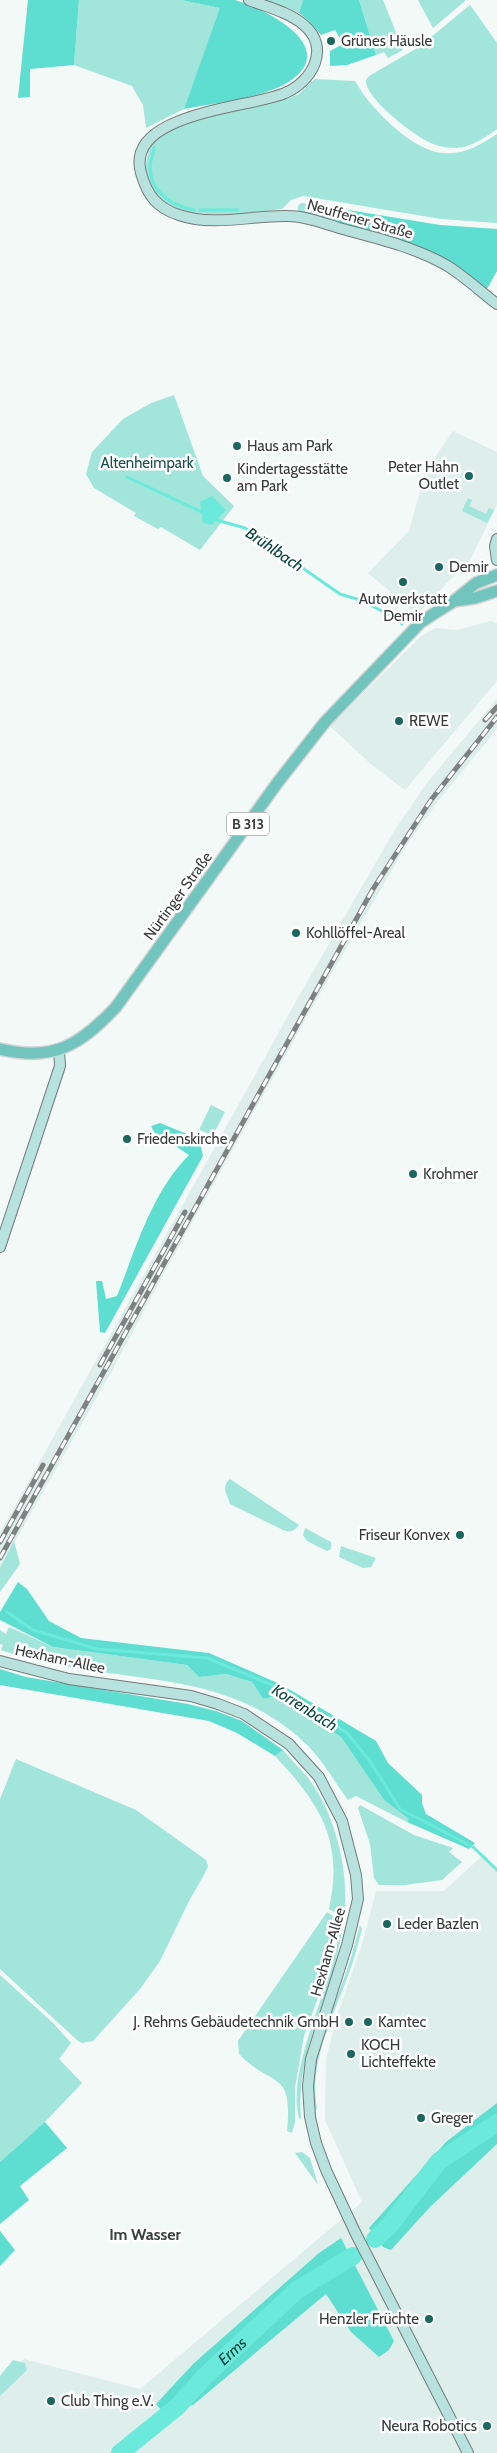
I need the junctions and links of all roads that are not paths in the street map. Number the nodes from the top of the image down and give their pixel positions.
1 (249, 0) edge
2 (497, 304) edge
3 (497, 539) edge
4 (497, 560) edge
5 (497, 575) edge
6 (497, 591) edge
7 (454, 601) junction
8 (0, 1049) edge
9 (59, 1050) junction
10 (0, 1247) edge
11 (0, 1662) edge
12 (468, 2453) edge

1 - 2 main road, Neuffener Straße
3 - 4 main road
5 - 7 main road, Nürtinger Straße / B 313
6 - 7 main road, Nürtinger Straße / B 313
7 - 9 main road, Nürtinger Straße / B 313
8 - 9 main road, B 313
9 - 10 main road
11 - 12 main road, Hexham-Allee

